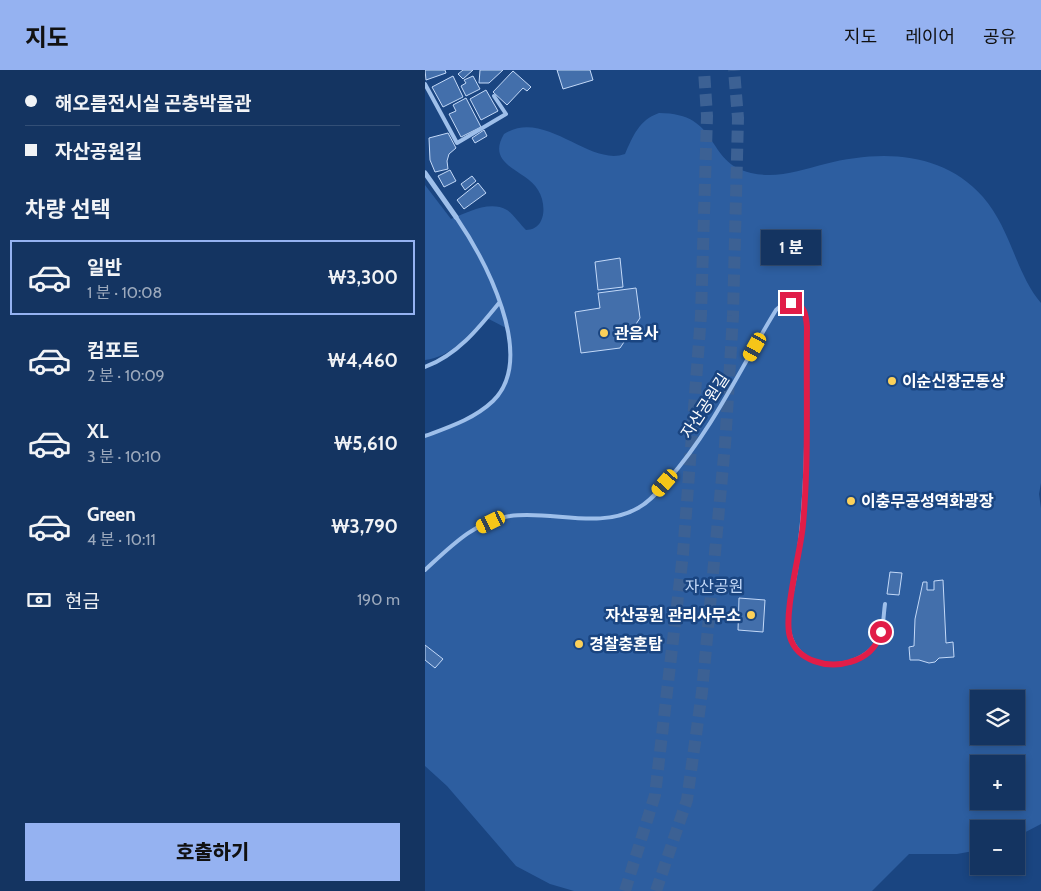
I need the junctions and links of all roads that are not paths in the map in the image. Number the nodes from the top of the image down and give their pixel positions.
1 (425, 84) edge
2 (494, 96) dead end
3 (426, 178) edge
4 (456, 218) joint
5 (499, 303) junction
6 (425, 367) edge
7 (425, 436) edge
8 (425, 570) edge
9 (885, 604) dead end

1 - 2 lane
3 - 4 street
4 - 5 lane
5 - 6 lane
5 - 7 lane
8 - 9 lane, 자산공원길

